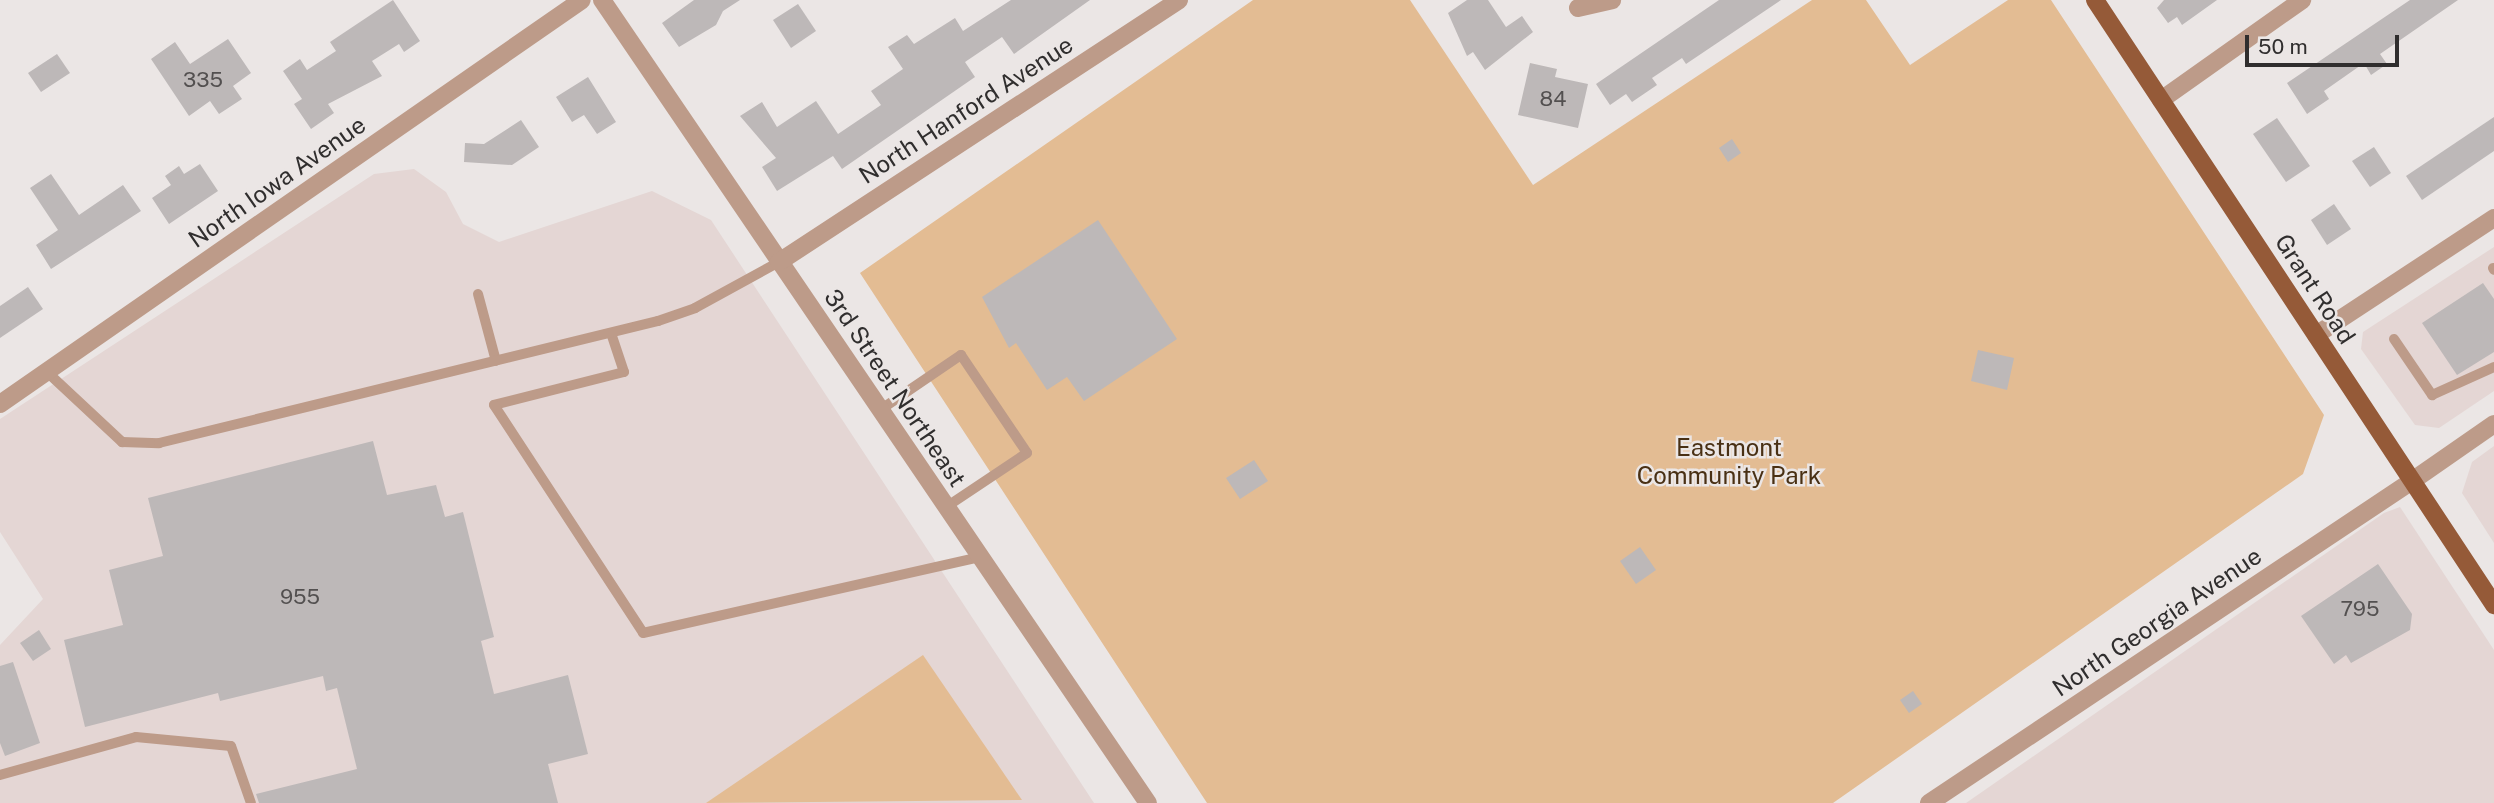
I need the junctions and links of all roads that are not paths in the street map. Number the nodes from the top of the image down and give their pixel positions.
1 (582, 0) edge
2 (602, 0) edge
3 (1179, 0) edge
4 (1612, 0) edge
5 (2095, 0) edge
6 (2302, 0) edge
7 (1578, 8) dead end
8 (2161, 100) junction
9 (2494, 218) edge
10 (779, 262) junction
11 (478, 294) dead end
12 (611, 333) junction
13 (2316, 335) junction
14 (2394, 339) dead end
15 (496, 361) junction
16 (2494, 367) edge
17 (47, 372) junction
18 (0, 404) edge
19 (880, 410) junction
20 (2494, 424) edge
21 (2412, 481) junction
22 (946, 507) junction
23 (980, 556) junction
24 (2494, 605) edge
25 (0, 775) edge
26 (251, 803) edge
27 (1148, 803) edge
28 (1929, 803) edge

1 - 17 street, North Iowa Avenue
2 - 10 street, 3rd Street Northeast
3 - 10 street, North Hanford Avenue
4 - 7 street
5 - 8 main road, Grant Road
6 - 8 street
8 - 13 main road, Grant Road
9 - 13 street
10 - 12 lane
10 - 19 street, 3rd Street Northeast
11 - 15 lane
12 - 15 lane
12 - 23 lane
13 - 21 main road, Grant Road
14 - 16 lane
15 - 17 lane
17 - 18 street, North Iowa Avenue
19 - 22 street, 3rd Street Northeast
19 - 22 lane
20 - 21 street, North Georgia Avenue
21 - 24 main road, Grant Road
21 - 28 street, North Georgia Avenue
22 - 23 street, 3rd Street Northeast
23 - 27 street, 3rd Street Northeast
25 - 26 lane

